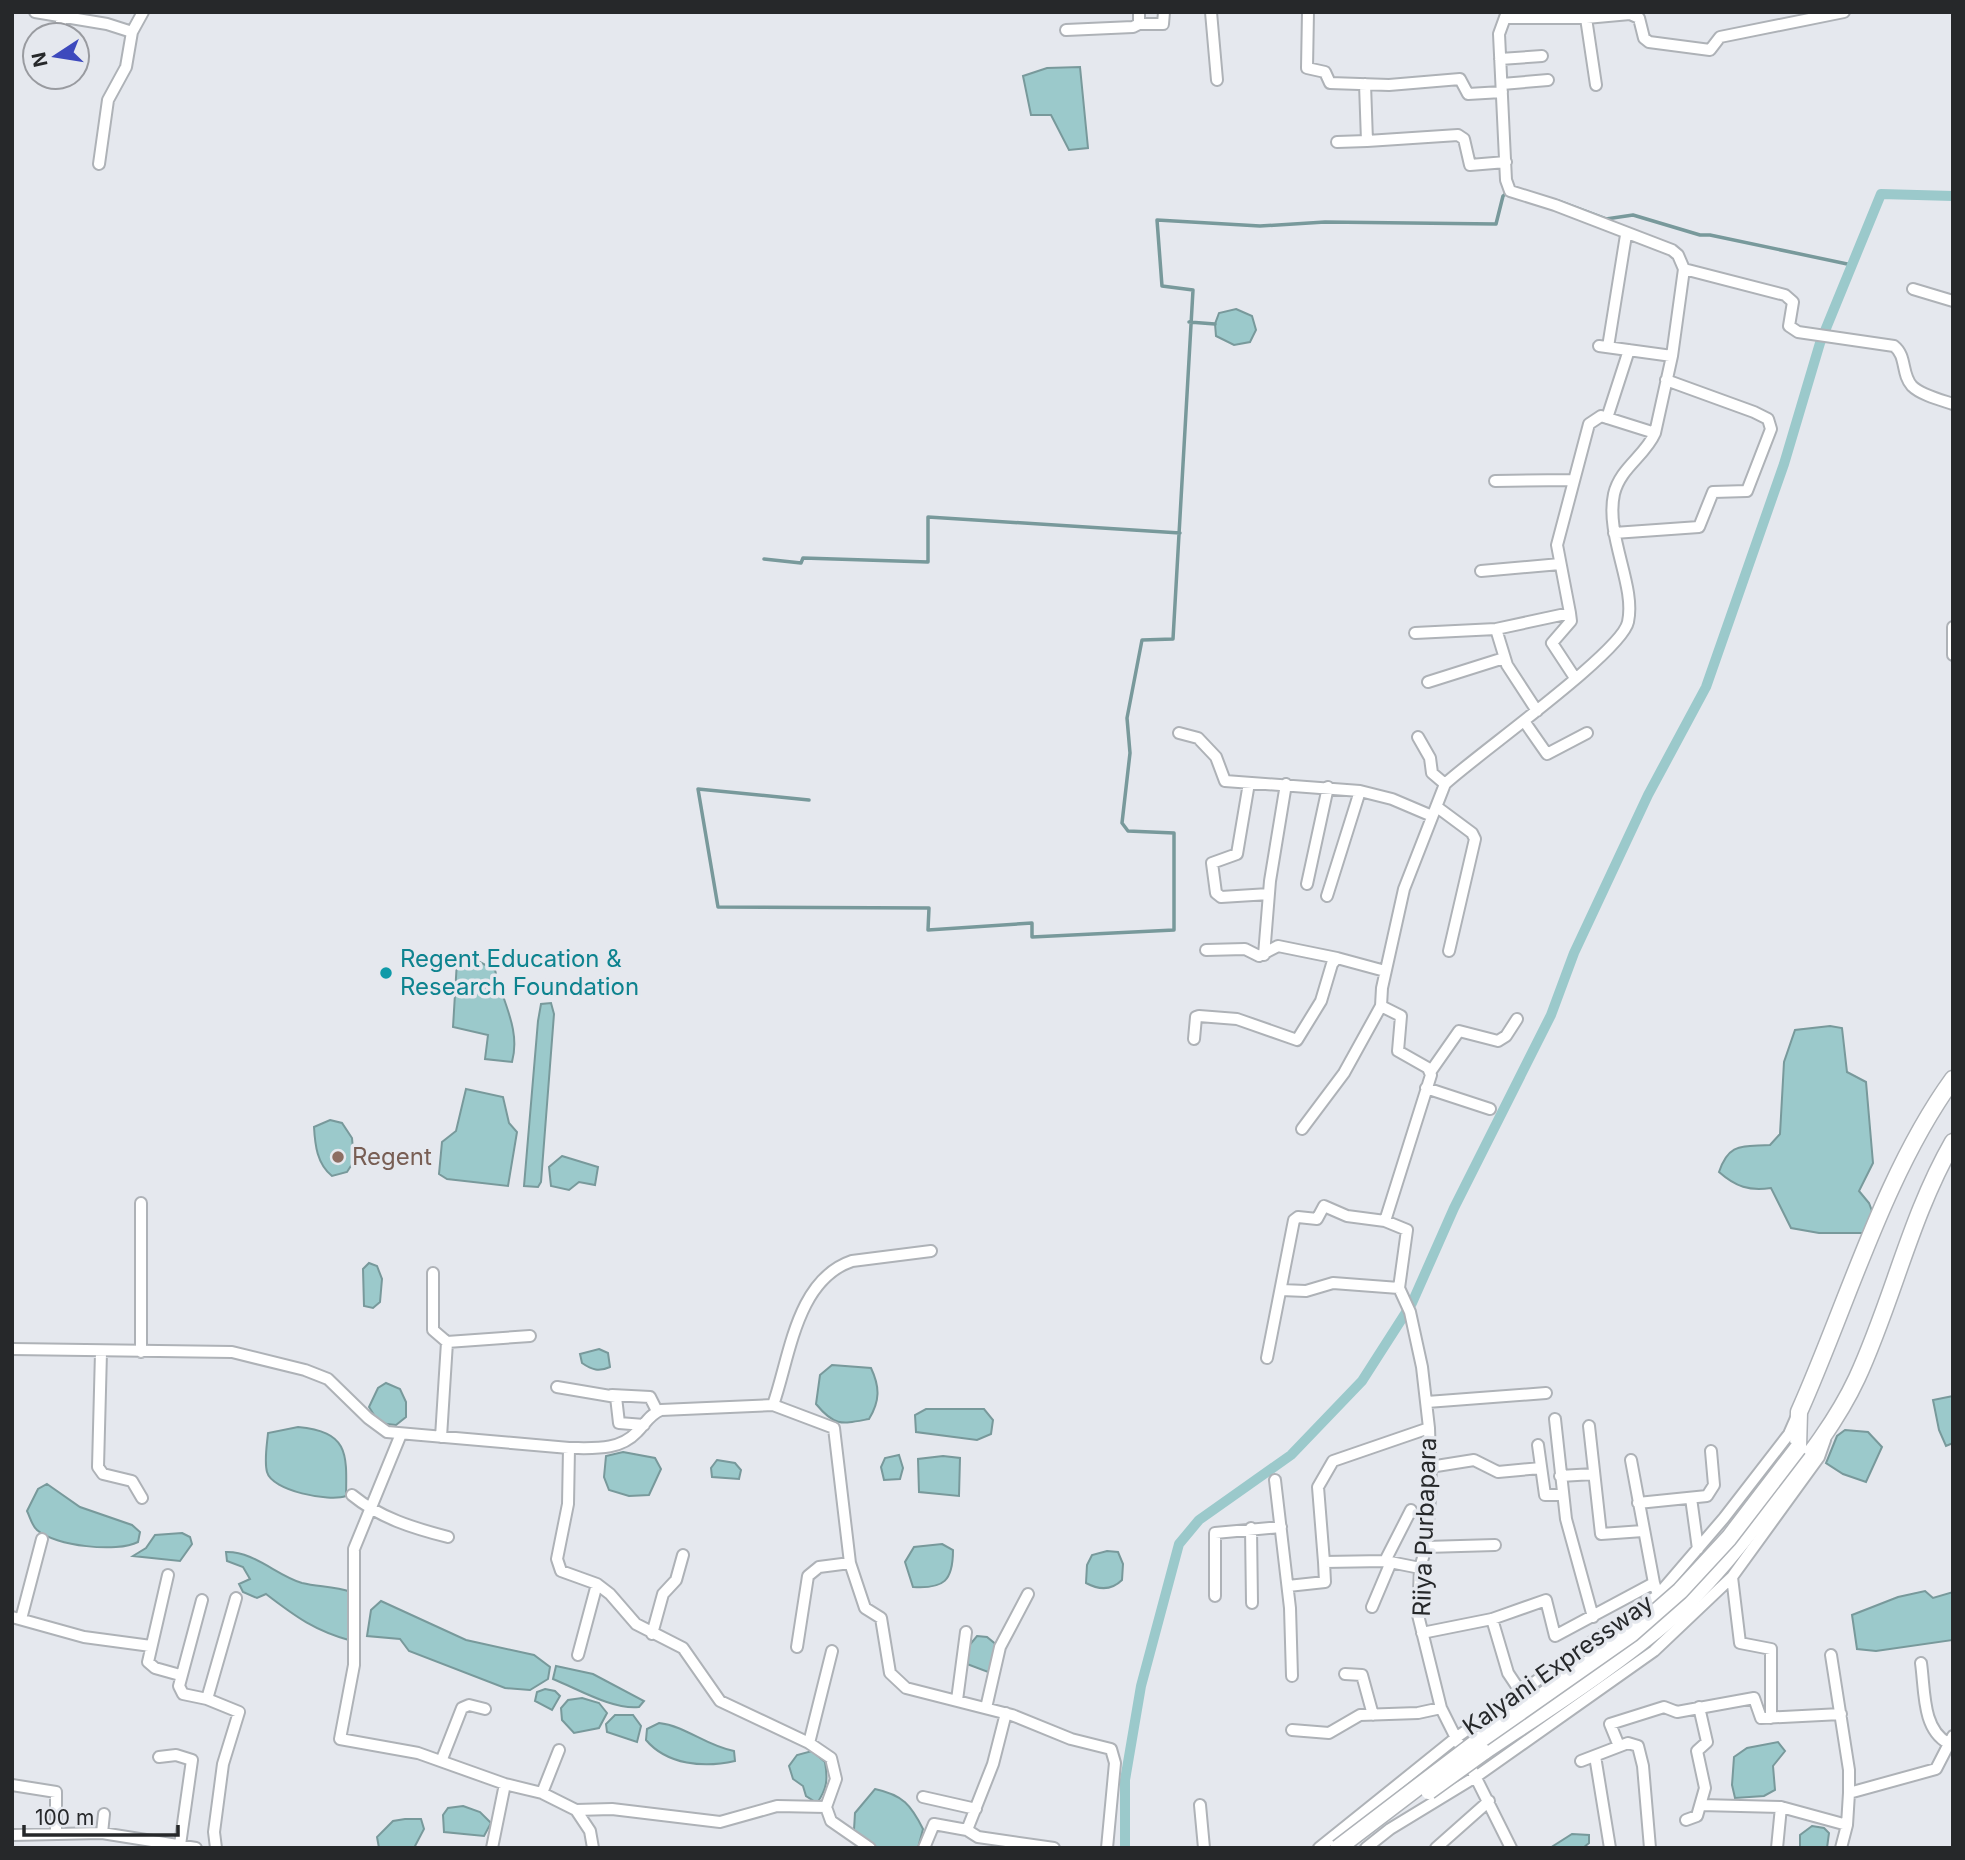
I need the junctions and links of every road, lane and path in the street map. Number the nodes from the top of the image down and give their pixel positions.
1 (35, 12) edge
2 (143, 12) edge
3 (1164, 12) edge
4 (1211, 12) edge
5 (1308, 12) edge
6 (1844, 12) edge
7 (1506, 15) edge
8 (90, 17) edge
9 (1792, 17) edge
10 (62, 18) junction
11 (1139, 18) edge
12 (1586, 19) junction
13 (61, 21) edge
14 (1066, 30) dead end
15 (132, 32) junction
16 (1542, 55) dead end
17 (1500, 59) junction
18 (1217, 80) dead end
19 (1548, 80) dead end
20 (1366, 84) junction
21 (1596, 86) dead end
22 (1502, 88) junction
23 (1367, 141) junction
24 (1337, 142) dead end
25 (1506, 162) junction
26 (99, 164) dead end
27 (1626, 235) junction
28 (1684, 270) junction
29 (1913, 289) dead end
30 (1953, 301) edge
31 (1629, 350) junction
32 (1672, 356) junction
33 (1666, 380) junction
34 (1953, 404) edge
35 (1607, 418) junction
36 (1655, 433) junction
37 (1572, 480) junction
38 (1495, 481) dead end
39 (1614, 533) junction
40 (1560, 564) junction
41 (1481, 571) dead end
42 (1570, 613) junction
43 (1953, 627) edge
44 (1496, 629) junction
45 (1415, 633) dead end
46 (1953, 655) edge
47 (1504, 658) junction
48 (1575, 678) junction
49 (1428, 682) dead end
50 (1536, 711) junction
51 (1524, 721) junction
52 (1179, 733) dead end
53 (1587, 733) dead end
54 (1419, 737) dead end
55 (1249, 783) junction
56 (1286, 784) junction
57 (1445, 784) junction
58 (1328, 787) junction
59 (1360, 791) junction
60 (1434, 812) junction
61 (1307, 884) dead end
62 (1269, 894) junction
63 (1327, 896) dead end
64 (1206, 950) dead end
65 (1449, 951) dead end
66 (1264, 955) junction
67 (1337, 958) junction
68 (1385, 971) junction
69 (1381, 1006) junction
70 (1517, 1019) dead end
71 (1194, 1039) dead end
72 (1431, 1071) junction
73 (1953, 1079) edge
74 (1426, 1088) junction
75 (1490, 1109) dead end
76 (1302, 1129) dead end
77 (1953, 1142) edge
78 (141, 1203) dead end
79 (1385, 1221) junction
80 (931, 1251) dead end
81 (433, 1273) dead end
82 (1399, 1288) junction
83 (1281, 1290) junction
84 (530, 1336) dead end
85 (447, 1342) junction
86 (12, 1349) edge
87 (100, 1352) junction
88 (142, 1352) junction
89 (1267, 1358) dead end
90 (557, 1387) dead end
91 (1546, 1393) dead end
92 (612, 1395) junction
93 (1427, 1402) junction
94 (773, 1405) junction
95 (657, 1411) junction
96 (1799, 1412) junction
97 (1555, 1419) dead end
98 (1831, 1424) junction
99 (644, 1425) junction
100 (1589, 1426) dead end
101 (1429, 1428) junction
102 (401, 1434) junction
103 (441, 1437) junction
104 (1538, 1445) dead end
105 (569, 1448) junction
106 (1711, 1451) dead end
107 (1631, 1460) dead end
108 (1430, 1467) junction
109 (1541, 1468) junction
110 (1594, 1474) junction
111 (1560, 1476) junction
112 (1275, 1480) dead end
113 (352, 1495) dead end
114 (1562, 1495) junction
115 (142, 1498) dead end
116 (1691, 1498) junction
117 (1638, 1503) junction
118 (1411, 1510) dead end
119 (371, 1511) junction
120 (1281, 1527) junction
121 (1251, 1528) junction
122 (1643, 1531) junction
123 (448, 1537) dead end
124 (42, 1539) dead end
125 (1495, 1545) dead end
126 (1426, 1547) junction
127 (1698, 1549) junction
128 (683, 1555) dead end
129 (1324, 1562) junction
130 (1388, 1562) junction
131 (850, 1563) junction
132 (1420, 1568) junction
133 (168, 1576) dead end
134 (1732, 1577) junction
135 (1654, 1583) junction
136 (597, 1584) junction
137 (1288, 1586) junction
138 (1028, 1594) dead end
139 (1658, 1595) junction
140 (1215, 1596) dead end
141 (236, 1598) dead end
142 (202, 1600) dead end
143 (1252, 1603) dead end
144 (1372, 1607) dead end
145 (1593, 1617) junction
146 (16, 1618) edge
147 (1492, 1619) junction
148 (966, 1632) dead end
149 (1422, 1633) junction
150 (652, 1634) junction
151 (151, 1646) junction
152 (797, 1647) dead end
153 (831, 1651) dead end
154 (578, 1655) dead end
155 (1831, 1655) dead end
156 (1921, 1664) dead end
157 (1345, 1674) dead end
158 (180, 1675) junction
159 (1292, 1676) dead end
160 (1520, 1691) junction
161 (207, 1699) junction
162 (957, 1700) junction
163 (1699, 1707) junction
164 (986, 1708) junction
165 (1441, 1708) junction
166 (485, 1709) dead end
167 (1006, 1713) junction
168 (1841, 1714) junction
169 (1373, 1715) junction
170 (1771, 1718) junction
171 (1292, 1730) dead end
172 (1457, 1737) junction
173 (1951, 1740) edge
174 (810, 1743) junction
175 (1619, 1746) junction
176 (559, 1750) dead end
177 (1595, 1756) junction
178 (159, 1757) dead end
179 (442, 1759) junction
180 (1581, 1761) dead end
181 (1477, 1776) junction
182 (505, 1784) junction
183 (12, 1785) edge
184 (542, 1793) junction
185 (1849, 1793) junction
186 (923, 1797) dead end
187 (1489, 1801) junction
188 (1200, 1805) dead end
189 (1701, 1805) junction
190 (827, 1807) junction
191 (1781, 1807) junction
192 (976, 1809) junction
193 (576, 1810) junction
194 (104, 1814) dead end
195 (1686, 1820) dead end
196 (1847, 1825) junction
197 (967, 1830) junction
198 (56, 1832) junction
199 (102, 1833) junction
200 (12, 1835) edge
201 (180, 1845) junction
202 (196, 1848) edge
203 (216, 1848) edge
204 (492, 1848) edge
205 (593, 1848) edge
206 (870, 1848) edge
207 (924, 1848) edge
208 (1054, 1848) edge
209 (1107, 1848) edge
210 (1204, 1848) edge
211 (1319, 1848) edge
212 (1338, 1848) edge
213 (1348, 1848) edge
214 (1366, 1848) edge
215 (1436, 1848) edge
216 (1511, 1848) edge
217 (1610, 1848) edge
218 (1650, 1848) edge
219 (1777, 1848) edge
220 (1841, 1848) edge

1 - 10 street
2 - 15 street
3 - 11 street
4 - 18 street
5 - 20 street
6 - 9 street
7 - 12 street
7 - 17 street
8 - 10 street
8 - 15 street
9 - 12 street
10 - 13 street
11 - 14 street
12 - 21 street
15 - 26 street
16 - 17 street
17 - 22 street
19 - 22 street
20 - 22 street
20 - 23 street
22 - 25 street
23 - 24 street
23 - 25 street
25 - 27 street
27 - 28 street
27 - 31 street
28 - 32 street
28 - 34 street
29 - 30 street
31 - 32 street
31 - 35 street
32 - 33 street
33 - 36 street
33 - 39 street
35 - 36 street
35 - 37 street
36 - 39 street
37 - 38 street
37 - 40 street
39 - 48 street
40 - 41 street
40 - 42 street
42 - 44 street
42 - 48 street
43 - 46 street
44 - 45 street
44 - 47 street
47 - 49 street
47 - 50 street
48 - 50 street
50 - 51 street
51 - 53 street
51 - 57 street
52 - 55 street
54 - 57 street
55 - 56 street
55 - 62 street
56 - 58 street
56 - 62 street
57 - 60 street
58 - 59 street
58 - 61 street
59 - 60 street
59 - 63 street
60 - 65 street
60 - 68 street
62 - 66 street
64 - 66 street
66 - 67 street
67 - 68 street
67 - 71 street
68 - 69 street
69 - 72 street
69 - 76 street
70 - 72 street
72 - 74 street
73 - 96 highway, Kalyani Expressway
74 - 75 street
74 - 79 street
77 - 98 highway, Kalyani Expressway
78 - 88 street
79 - 82 street
79 - 83 street
80 - 94 street
81 - 85 street
82 - 83 street
82 - 93 street, Riiya Purbapara
83 - 89 street
84 - 85 street
85 - 103 street
86 - 87 street
87 - 88 street
87 - 115 street
88 - 102 street
90 - 92 street
91 - 93 street
92 - 95 street
92 - 99 street
93 - 101 street, Riiya Purbapara
94 - 95 street
94 - 131 street
95 - 99 street
96 - 127 street, Kalyani Expressway
96 - 212 highway, Kalyani Expressway, bridge
97 - 111 street
98 - 134 street, Kalyani Expressway
98 - 213 highway, Kalyani Expressway, bridge
99 - 105 street
100 - 110 street
101 - 108 street, Riiya Purbapara
101 - 129 street
102 - 103 street
102 - 119 street
103 - 105 street
104 - 109 street
105 - 136 street
106 - 116 street
107 - 117 street
108 - 109 street
108 - 126 street, Riiya Purbapara
109 - 114 street
110 - 111 street
110 - 122 street
111 - 114 street
112 - 120 street
113 - 119 street
114 - 145 street
116 - 117 street
116 - 127 street
117 - 122 street
118 - 130 street
119 - 123 street
119 - 179 street
120 - 121 street
120 - 137 street
121 - 140 street
121 - 143 street
122 - 135 street
124 - 146 street
125 - 126 street
126 - 132 street, Riiya Purbapara
127 - 139 street, Kalyani Expressway
128 - 150 street
129 - 130 street
129 - 137 street
130 - 132 street
130 - 144 street
131 - 152 street
131 - 162 street
132 - 149 street, Riiya Purbapara
133 - 151 street
134 - 170 street
134 - 181 street, Kalyani Expressway
135 - 139 street
135 - 145 street
136 - 150 street
136 - 154 street
137 - 159 street
138 - 164 street
139 - 160 street, Kalyani Expressway
141 - 161 street
142 - 158 street
145 - 147 street
146 - 151 street
147 - 149 street
147 - 160 street
148 - 162 street
149 - 165 street, Riiya Purbapara
150 - 174 street
151 - 158 street
153 - 174 street
155 - 168 street
156 - 173 street
157 - 169 street
158 - 161 street
160 - 172 street, Kalyani Expressway
161 - 203 street
162 - 164 street
163 - 170 street
163 - 175 street
163 - 189 street
164 - 167 street
165 - 169 street
165 - 172 street, Riiya Purbapara
166 - 179 street
167 - 192 street
167 - 209 street
168 - 170 street
168 - 185 street
169 - 171 street
172 - 181 street, Riiya Purbapara
172 - 211 street, Kalyani Expressway
173 - 185 street
174 - 190 street
175 - 177 street
175 - 218 street
176 - 184 street
177 - 180 street
177 - 217 street
178 - 201 street
179 - 182 street
181 - 187 street, Riiya Purbapara
181 - 214 street, Kalyani Expressway
182 - 184 street
182 - 204 street
183 - 198 street
184 - 193 street
185 - 196 street
186 - 192 street
187 - 215 street
187 - 216 street, Riiya Purbapara
188 - 210 street
189 - 191 street
189 - 195 street
190 - 193 street
190 - 206 street
191 - 196 street
191 - 219 street
192 - 197 street
193 - 205 street
194 - 199 street
196 - 220 street
197 - 207 street
197 - 208 street
198 - 199 street
198 - 200 street
199 - 201 street
201 - 202 street

